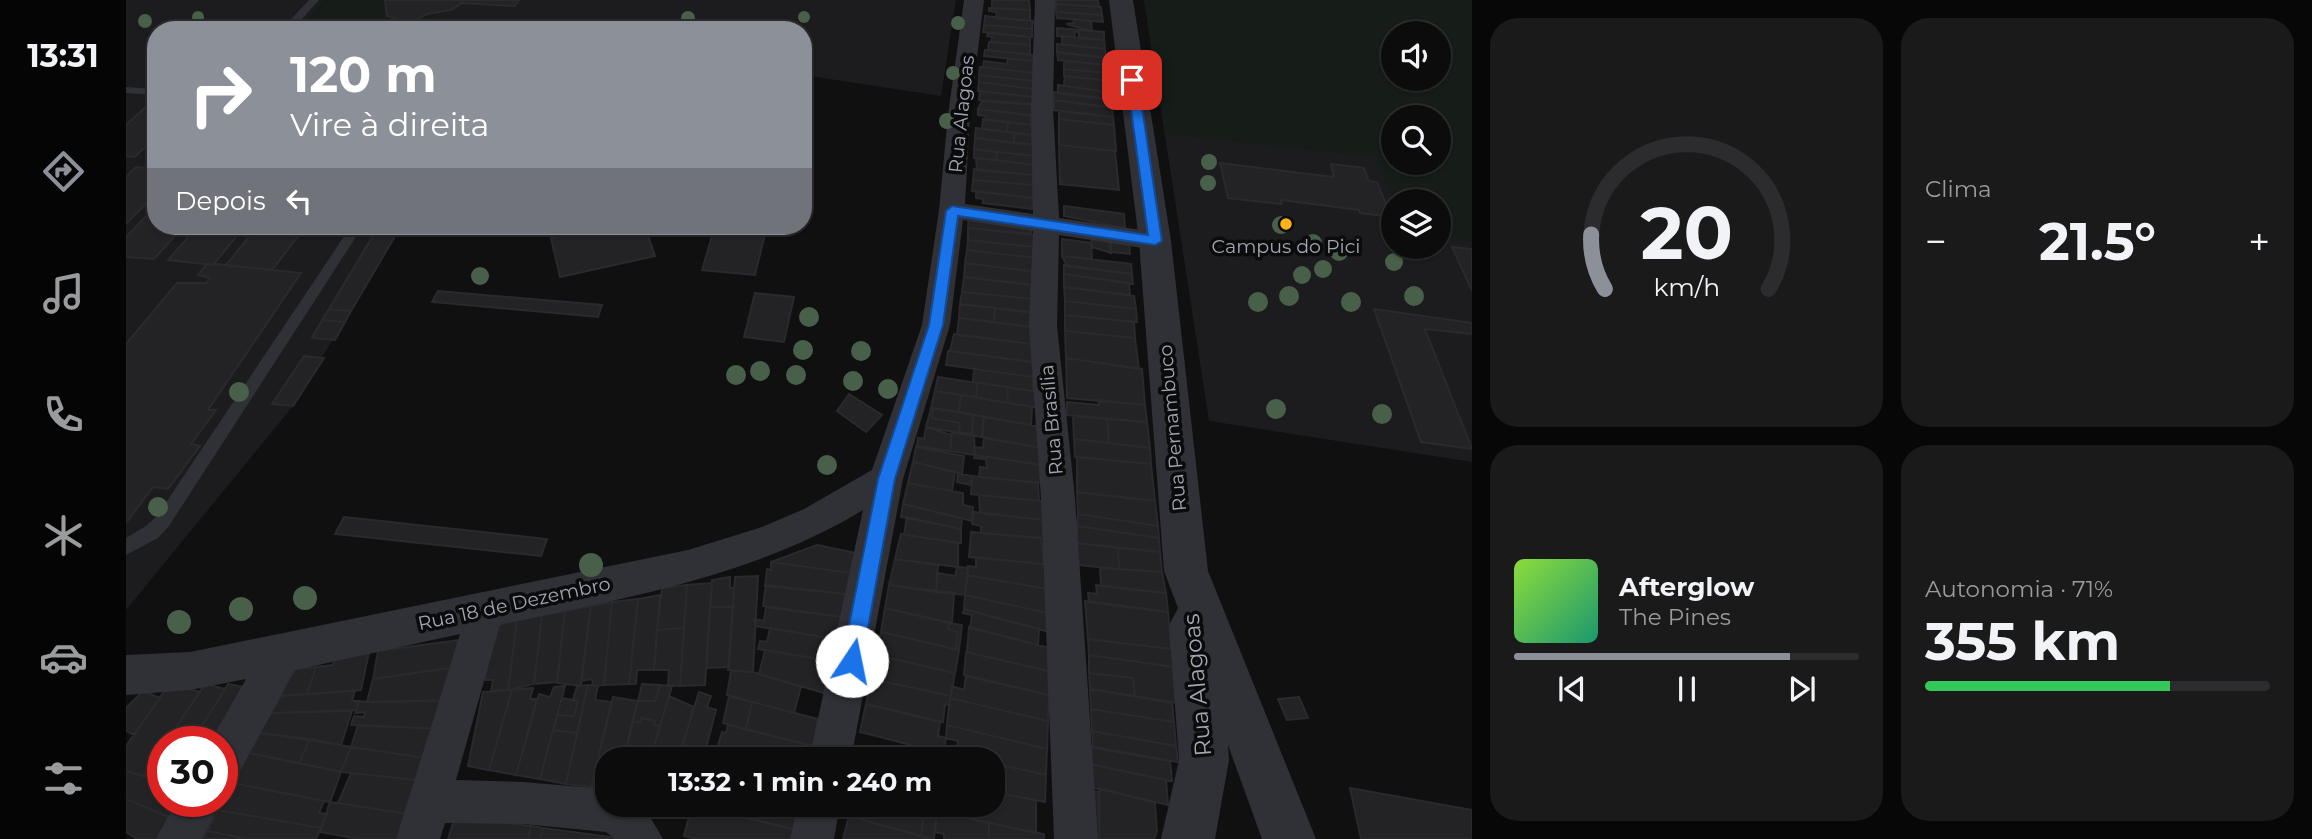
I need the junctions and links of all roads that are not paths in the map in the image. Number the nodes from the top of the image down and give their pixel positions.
1 (314, 0) edge
2 (974, 0) edge
3 (1045, 0) edge
4 (1121, 0) edge
5 (294, 21) edge
6 (126, 90) edge
7 (147, 91) edge
8 (952, 211) junction
9 (1046, 223) junction
10 (351, 235) edge
11 (1155, 241) junction
12 (886, 479) junction
13 (126, 547) edge
14 (1186, 571) junction
15 (486, 609) junction
16 (283, 653) junction
17 (126, 676) edge
18 (238, 733) edge
19 (833, 747) edge
20 (191, 817) edge
21 (817, 817) edge
22 (425, 820) edge
23 (178, 839) edge
24 (641, 839) edge
25 (812, 839) edge
26 (1076, 839) edge
27 (1188, 839) edge
28 (1289, 839) edge

1 - 5 lane
2 - 8 street, Rua Alagoas
3 - 9 street, Rua Brasília
4 - 11 street, Rua Pernambuco
6 - 7 lane
8 - 9 street
8 - 12 street, Rua Alagoas
9 - 11 street
9 - 26 street, Rua Brasília
10 - 13 lane
11 - 14 street, Rua Pernambuco
12 - 15 street, Rua 18 de Dezembro
12 - 19 street, Rua Alagoas
14 - 27 street, Rua Alagoas
14 - 28 street, Rua Pernambuco
15 - 16 street, Rua 18 de Dezembro
15 - 22 street
16 - 17 street, Rua 18 de Dezembro
16 - 18 street
20 - 23 street
21 - 25 street
22 - 24 street

